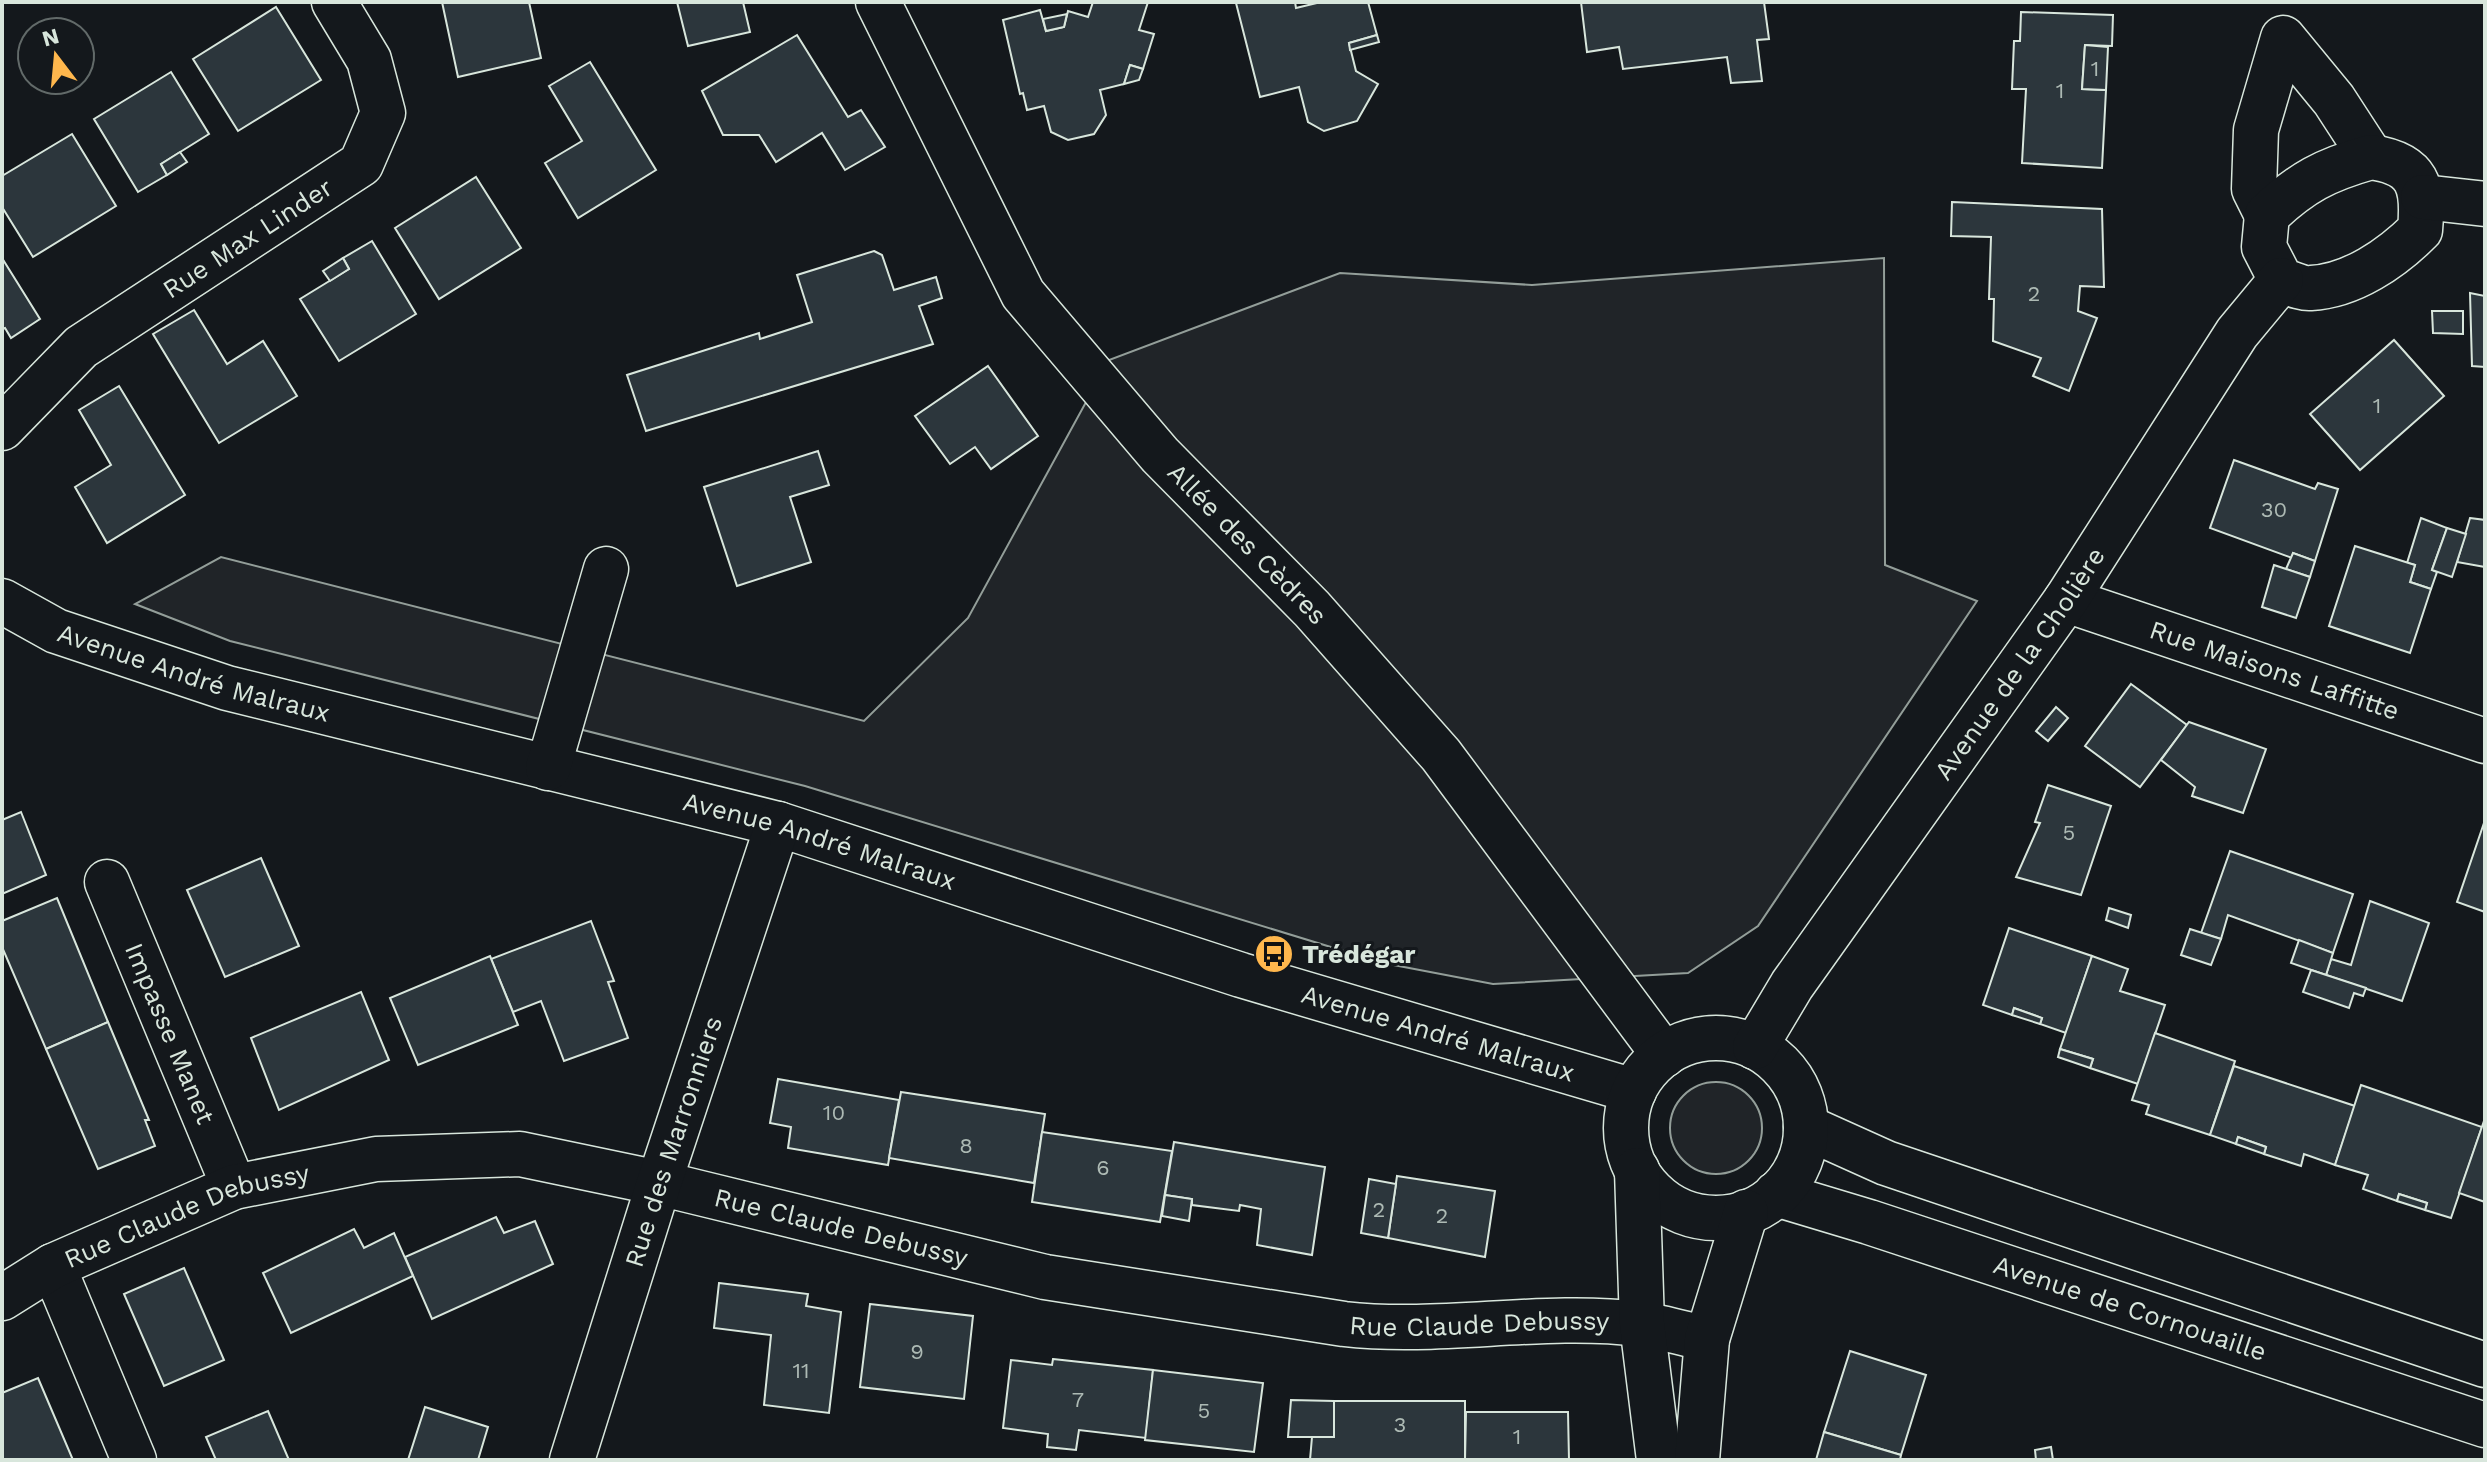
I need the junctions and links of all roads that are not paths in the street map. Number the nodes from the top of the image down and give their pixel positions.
1 (334, 2) edge
2 (878, 2) edge
3 (2282, 20) edge
4 (2371, 157) junction
5 (2423, 197) junction
6 (2485, 204) edge
7 (2267, 215) junction
8 (2281, 280) junction
9 (2, 428) edge
10 (606, 569) dead end
11 (2066, 600) junction
12 (2, 601) edge
13 (2485, 741) edge
14 (548, 768) junction
15 (778, 824) junction
16 (107, 882) dead end
17 (1755, 1047) junction
18 (1664, 1055) junction
19 (1634, 1091) junction
20 (1806, 1127) junction
21 (1637, 1170) junction
22 (659, 1183) junction
23 (234, 1187) junction
24 (1761, 1203) junction
25 (53, 1266) junction
26 (2, 1298) edge
27 (1642, 1324) junction
28 (1707, 1339) junction
29 (2485, 1365) edge
30 (2485, 1425) edge
31 (134, 1460) edge
32 (572, 1460) edge
33 (1659, 1460) edge
34 (1697, 1460) edge

1 - 9 street, Rue Max Linder
2 - 18 street, Allée des Cèdres
3 - 4 street
3 - 7 street
4 - 5 street
4 - 7 street
5 - 6 street
5 - 8 street
7 - 8 street
8 - 11 street, Avenue de la Cholière
10 - 14 street
11 - 13 street, Rue Maisons Laffitte
11 - 17 street, Avenue de la Cholière
12 - 14 street, Avenue André Malraux
14 - 15 street, Avenue André Malraux
15 - 19 street, Avenue André Malraux
15 - 22 street, Rue des Marronniers
16 - 23 street, Impasse Manet
17 - 18 street
17 - 20 street
18 - 19 street
19 - 21 street
20 - 24 street
20 - 29 street
21 - 24 street
21 - 27 street
22 - 23 street, Rue Claude Debussy
22 - 27 street, Rue Claude Debussy
22 - 32 street, Rue des Marronniers
23 - 25 street, Rue Claude Debussy
24 - 28 street
24 - 30 street, Avenue de Cornouaille
25 - 26 street, Rue Claude Debussy
25 - 31 street
27 - 28 street, Rue Claude Debussy
27 - 33 street
28 - 34 street

